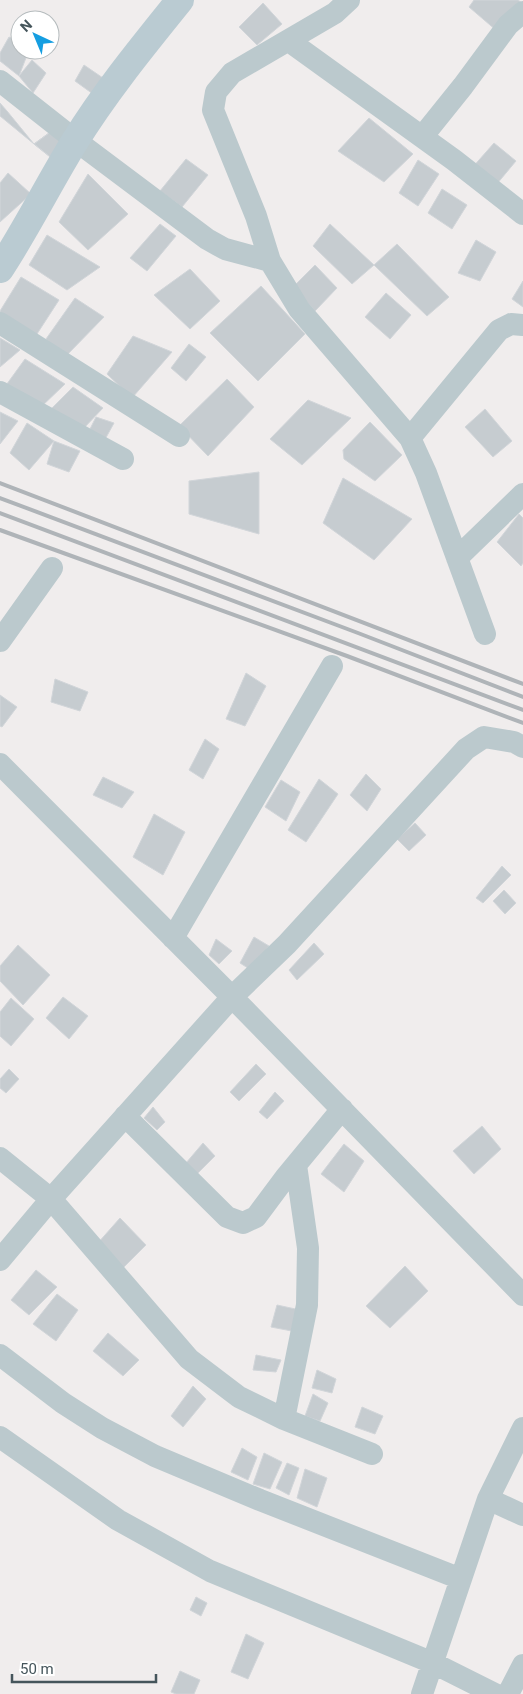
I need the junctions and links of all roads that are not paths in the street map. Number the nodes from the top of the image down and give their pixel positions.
1 (180, 0) edge
2 (349, 0) edge
3 (523, 12) edge
4 (289, 41) junction
5 (0, 81) edge
6 (422, 137) junction
7 (75, 140) junction
8 (519, 202) edge
9 (270, 262) junction
10 (0, 269) edge
11 (0, 323) edge
12 (523, 325) edge
13 (0, 392) edge
14 (179, 436) dead end
15 (410, 438) junction
16 (123, 459) dead end
17 (523, 494) edge
18 (457, 558) junction
19 (52, 568) dead end
20 (485, 634) dead end
21 (0, 642) edge
22 (332, 666) dead end
23 (523, 747) edge
24 (0, 764) edge
25 (174, 938) junction
26 (232, 997) junction
27 (342, 1110) junction
28 (125, 1116) junction
29 (0, 1158) edge
30 (296, 1165) junction
31 (51, 1199) junction
32 (0, 1260) edge
33 (523, 1295) edge
34 (0, 1355) edge
35 (284, 1418) junction
36 (523, 1428) edge
37 (0, 1437) edge
38 (372, 1454) dead end
39 (488, 1499) junction
40 (523, 1515) edge
41 (461, 1579) junction
42 (433, 1663) junction
43 (523, 1665) edge
44 (422, 1694) edge
45 (495, 1694) edge
46 (508, 1694) edge

1 - 7 street
2 - 4 street
3 - 6 street
4 - 6 street
4 - 9 street
5 - 7 street
6 - 8 street
7 - 9 street
7 - 10 street
9 - 15 street
11 - 14 street
12 - 15 street
13 - 16 street
15 - 18 street
17 - 18 street
18 - 20 street
19 - 21 street
22 - 25 street
23 - 26 street
24 - 25 street
25 - 26 street
26 - 27 street
26 - 28 street
27 - 30 street
27 - 33 street
28 - 30 street
28 - 31 street
29 - 31 street
30 - 35 street
31 - 32 street
31 - 35 street
34 - 41 street
35 - 38 street
36 - 39 street
37 - 42 street
39 - 40 street
39 - 41 street
41 - 42 street
42 - 44 street
42 - 45 street
43 - 46 street

